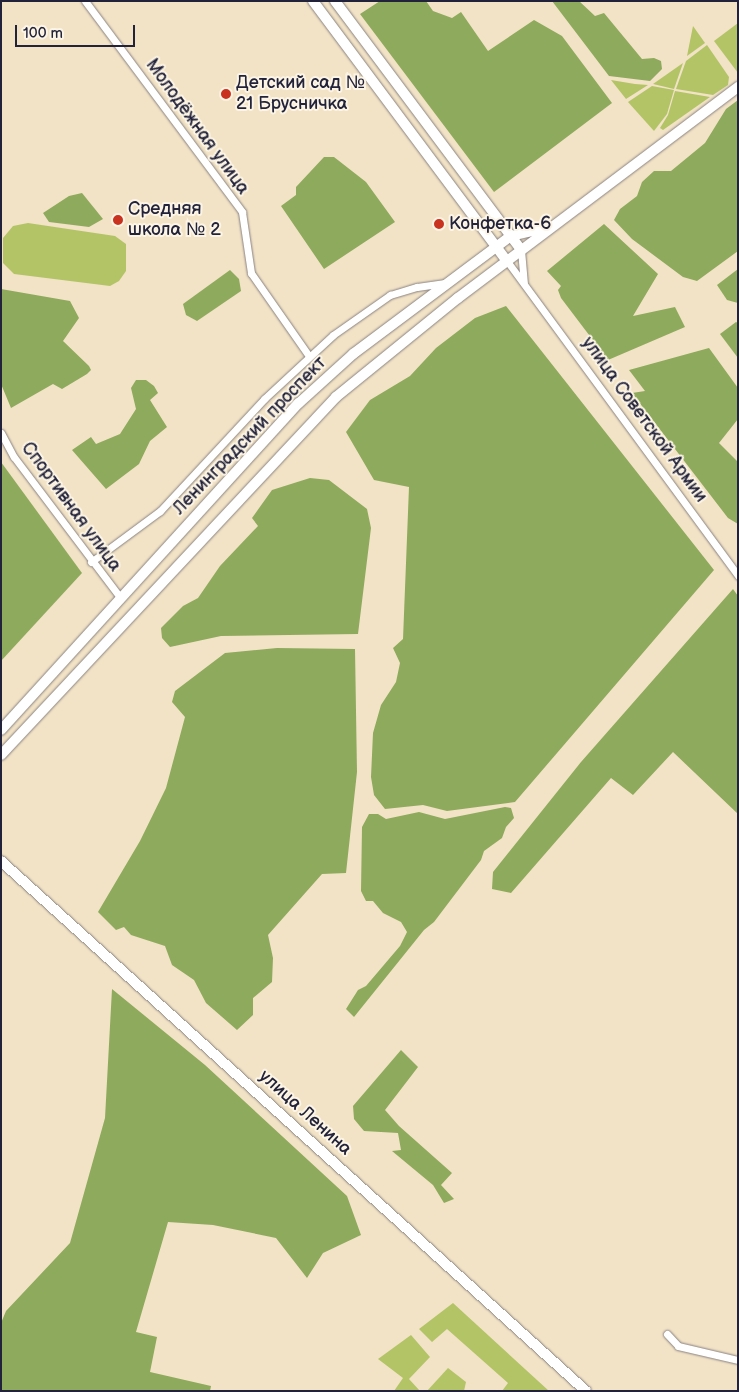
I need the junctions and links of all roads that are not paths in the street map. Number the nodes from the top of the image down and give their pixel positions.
1 (85, 1) edge
2 (313, 1) edge
3 (335, 1) edge
4 (357, 31) junction
5 (343, 42) junction
6 (738, 87) edge
7 (553, 226) junction
8 (511, 236) junction
9 (496, 246) junction
10 (521, 250) junction
11 (507, 261) junction
12 (447, 283) junction
13 (524, 283) junction
14 (309, 356) junction
15 (1, 433) edge
16 (91, 562) junction
17 (738, 576) edge
18 (120, 597) junction
19 (110, 608) junction
20 (124, 620) junction
21 (1, 730) edge
22 (1, 755) edge
23 (1, 861) edge
24 (668, 1334) dead end
25 (738, 1360) edge
26 (586, 1391) edge

1 - 14 street, Молодёжная улица
2 - 5 main road, улица Советской Армии
3 - 4 main road
4 - 5 main road
4 - 8 main road
5 - 9 main road, улица Советской Армии
6 - 7 main road, Ленинградский проспект
7 - 8 main road, Ленинградский проспект
7 - 10 main road, Ленинградский проспект
8 - 9 main road, Ленинградский проспект
8 - 10 main road
9 - 11 main road, улица Советской Армии
9 - 12 main road, Ленинградский проспект
10 - 11 main road, Ленинградский проспект
10 - 13 street
11 - 13 street, улица Советской Армии
11 - 20 main road, Ленинградский проспект
12 - 14 street
12 - 18 main road, Ленинградский проспект
13 - 17 street, улица Советской Армии
14 - 16 street
15 - 16 street, Спортивная улица
16 - 18 street, Спортивная улица
18 - 19 main road, Ленинградский проспект
19 - 20 main road
19 - 21 main road, Ленинградский проспект
20 - 22 main road, Ленинградский проспект
23 - 26 main road, улица Ленина
24 - 25 street

